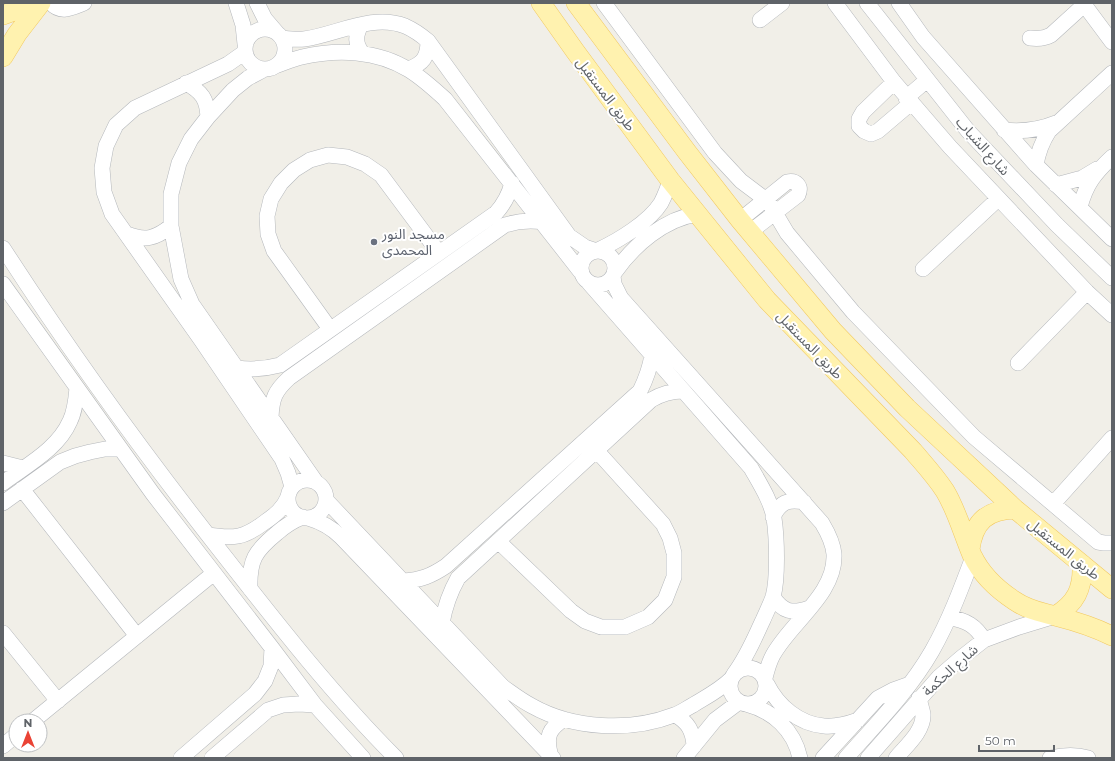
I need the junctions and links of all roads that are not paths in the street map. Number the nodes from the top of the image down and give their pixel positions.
1 (36, 3) edge
2 (41, 3) edge
3 (51, 3) edge
4 (84, 3) edge
5 (236, 3) edge
6 (257, 3) edge
7 (542, 3) edge
8 (576, 3) edge
9 (604, 3) edge
10 (782, 3) edge
11 (835, 3) edge
12 (867, 3) edge
13 (899, 3) edge
14 (1084, 4) edge
15 (3, 15) edge
16 (760, 20) dead end
17 (361, 25) junction
18 (280, 36) junction
19 (1030, 38) dead end
20 (428, 41) junction
21 (1112, 42) edge
22 (245, 48) junction
23 (363, 54) junction
24 (3, 57) edge
25 (624, 67) junction
26 (270, 68) junction
27 (408, 69) junction
28 (1112, 72) edge
29 (927, 80) junction
30 (894, 82) junction
31 (186, 83) junction
32 (602, 89) junction
33 (909, 100) junction
34 (208, 117) junction
35 (1057, 122) junction
36 (1004, 130) junction
37 (1108, 160) edge
38 (1036, 165) junction
39 (670, 180) junction
40 (512, 183) junction
41 (1056, 185) junction
42 (998, 198) junction
43 (765, 200) junction
44 (1080, 207) junction
45 (775, 213) junction
46 (697, 214) junction
47 (543, 222) junction
48 (171, 226) junction
49 (745, 226) junction
50 (126, 234) junction
51 (1112, 239) edge
52 (3, 248) edge
53 (596, 250) junction
54 (439, 253) junction
55 (924, 268) dead end
56 (580, 270) junction
57 (614, 274) junction
58 (1112, 278) edge
59 (26, 283) junction
60 (589, 283) junction
61 (795, 285) junction
62 (7, 289) edge
63 (1087, 292) junction
64 (375, 298) junction
65 (774, 307) junction
66 (384, 310) junction
67 (1112, 315) edge
68 (330, 329) junction
69 (652, 355) junction
70 (1018, 363) dead end
71 (237, 368) junction
72 (77, 388) junction
73 (683, 391) junction
74 (271, 417) junction
75 (1112, 438) edge
76 (121, 449) junction
77 (596, 450) junction
78 (3, 463) edge
79 (23, 468) junction
80 (316, 482) junction
81 (3, 483) edge
82 (534, 486) junction
83 (22, 490) junction
84 (290, 492) junction
85 (179, 498) junction
86 (545, 498) junction
87 (326, 500) junction
88 (804, 502) junction
89 (3, 503) edge
90 (1053, 504) junction
91 (165, 509) junction
92 (1015, 509) junction
93 (306, 517) junction
94 (774, 517) junction
95 (208, 535) junction
96 (498, 541) junction
97 (1112, 543) edge
98 (971, 553) junction
99 (460, 554) junction
100 (1082, 564) junction
101 (471, 566) junction
102 (214, 573) junction
103 (403, 581) junction
104 (250, 589) junction
105 (1112, 589) edge
106 (773, 597) junction
107 (809, 608) junction
108 (1055, 616) junction
109 (950, 618) junction
110 (442, 623) junction
111 (3, 633) edge
112 (137, 636) junction
113 (1112, 636) edge
114 (984, 640) junction
115 (272, 648) junction
116 (733, 676) junction
117 (766, 681) junction
118 (910, 684) junction
119 (919, 698) junction
120 (58, 701) junction
121 (742, 703) junction
122 (315, 705) junction
123 (43, 713) edge
124 (675, 715) junction
125 (564, 719) junction
126 (858, 720) junction
127 (694, 746) junction
128 (228, 751) edge
129 (551, 756) edge
130 (181, 758) edge
131 (212, 758) edge
132 (362, 758) edge
133 (396, 758) edge
134 (684, 758) edge
135 (800, 758) edge
136 (823, 758) edge
137 (846, 758) edge
138 (868, 758) edge
139 (896, 758) edge
140 (1050, 758) edge
141 (1088, 758) edge

1 - 15 main road
2 - 24 main road
3 - 4 street
5 - 22 street
6 - 18 street
7 - 32 main road, طريق المستقبل
8 - 25 main road, طريق المستقبل
9 - 43 street
10 - 16 street
11 - 30 street
12 - 29 street, شارع الشباب
13 - 36 street, شارع الشباب
14 - 19 street
14 - 21 street
17 - 18 street
17 - 20 street
17 - 23 street
18 - 22 street
18 - 26 street
20 - 27 street
20 - 53 street
22 - 26 street
22 - 31 street
23 - 26 street
23 - 27 street
25 - 32 main road
25 - 49 main road, طريق المستقبل
26 - 34 street
27 - 40 street
28 - 35 street
29 - 33 street
29 - 58 street, شارع الشباب
30 - 33 street
30 - 33 street
31 - 34 street
31 - 50 street
32 - 39 main road, طريق المستقبل
33 - 42 street
34 - 48 street
35 - 36 street
35 - 38 street
36 - 38 street, شارع الشباب
37 - 41 street
37 - 44 street
38 - 41 street, شارع الشباب
39 - 46 main road, طريق المستقبل
39 - 53 street
40 - 47 street
40 - 54 street
41 - 44 street, شارع الشباب
42 - 55 street
42 - 63 street
43 - 45 street
43 - 45 street
43 - 49 street
44 - 51 street, شارع الشباب
45 - 49 street
45 - 90 street
46 - 57 street
46 - 65 main road, طريق المستقبل
47 - 56 street
47 - 66 street
48 - 50 street
48 - 71 street
49 - 61 main road, طريق المستقبل
50 - 84 street
52 - 59 street
53 - 56 street
53 - 57 street
54 - 64 street
54 - 68 street
56 - 60 street
57 - 60 street
57 - 88 street
59 - 62 street
59 - 85 street
60 - 69 street
61 - 65 main road
61 - 92 main road, طريق المستقبل
62 - 72 street
63 - 67 street
63 - 70 street
64 - 66 street
64 - 68 street
65 - 98 main road, طريق المستقبل
66 - 74 street
68 - 71 street
69 - 73 street
69 - 82 street
71 - 74 street
72 - 76 street
72 - 79 street
73 - 77 street
73 - 94 street
74 - 80 street
75 - 90 street
76 - 83 street
76 - 91 street
77 - 86 street
77 - 96 street
78 - 79 street
79 - 81 street
80 - 84 street
80 - 87 street
82 - 86 street
82 - 99 street
83 - 89 street
83 - 112 street
84 - 93 street
84 - 95 street
85 - 91 street
85 - 95 street
86 - 96 street
87 - 93 street
87 - 103 street
88 - 94 street
88 - 107 street
90 - 97 street
91 - 102 street
92 - 98 main road
92 - 100 main road, طريق المستقبل
93 - 104 street
93 - 129 street
94 - 106 street
95 - 104 street
96 - 101 street
98 - 108 main road, طريق المستقبل
98 - 109 street, شارع الحكمة
99 - 101 street
99 - 103 street
100 - 105 main road, طريق المستقبل
100 - 108 main road
101 - 110 street
102 - 112 street
102 - 115 street
103 - 110 street
104 - 133 street
106 - 107 street
106 - 116 street
107 - 117 street
108 - 113 main road, طريق المستقبل
108 - 114 street, شارع الحكمة
109 - 114 street
109 - 118 street, شارع الحكمة
110 - 125 street
111 - 120 street
112 - 120 street
114 - 119 street, شارع الحكمة
115 - 122 street
115 - 130 street
116 - 117 street
116 - 121 street
116 - 124 street
117 - 121 street
117 - 126 street
118 - 126 street
118 - 137 street, شارع الحكمة
119 - 138 street, شارع الحكمة
119 - 139 street
120 - 123 street
121 - 127 street
121 - 135 street
122 - 128 street
122 - 132 street
124 - 125 street
124 - 127 street
125 - 129 street
126 - 136 street
127 - 134 street
128 - 131 street
140 - 141 street

